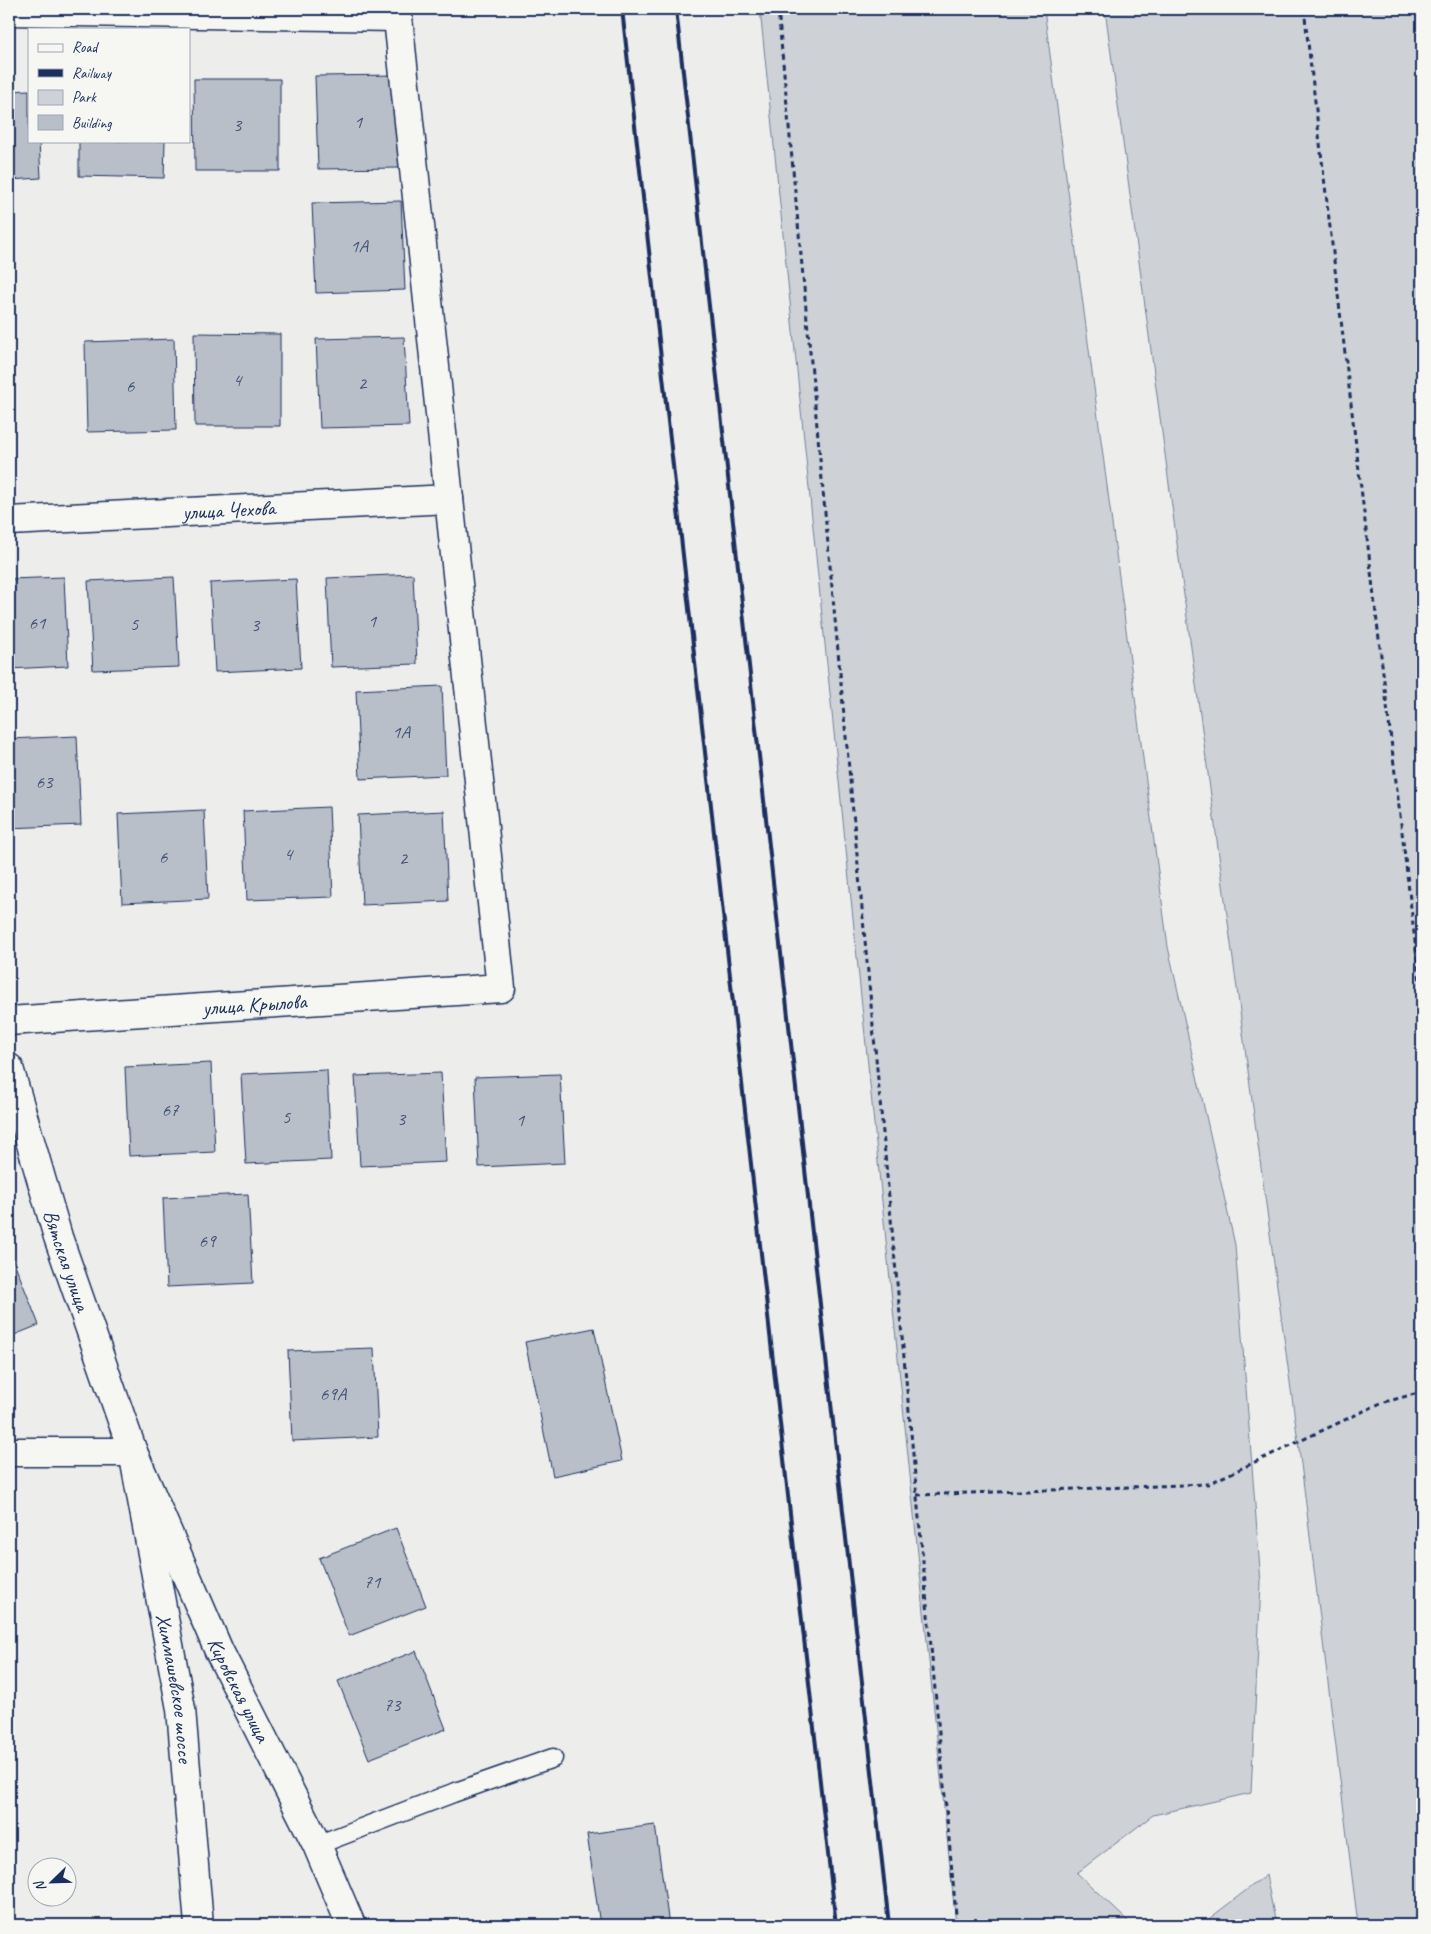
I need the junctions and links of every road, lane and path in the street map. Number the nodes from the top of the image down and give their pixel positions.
1 (778, 9) edge
2 (1304, 9) edge
3 (9, 11) edge
4 (398, 13) edge
5 (449, 498) junction
6 (9, 521) edge
7 (1422, 1000) edge
8 (9, 1021) edge
9 (9, 1068) edge
10 (1422, 1392) edge
11 (9, 1452) edge
12 (133, 1452) junction
13 (917, 1495) junction
14 (553, 1758) dead end
15 (317, 1845) junction
16 (199, 1925) edge
17 (351, 1925) edge
18 (957, 1925) edge

1 - 13 path
2 - 7 path
3 - 4 street
4 - 5 street
5 - 6 street, улица Чехова
5 - 8 street, улица Крылова
9 - 12 street, Вятская улица
10 - 13 path
11 - 12 street
12 - 15 street, Кировская улица
12 - 16 street, Химмашевское шоссе
13 - 18 path
14 - 15 lane
15 - 17 street, Кировская улица

